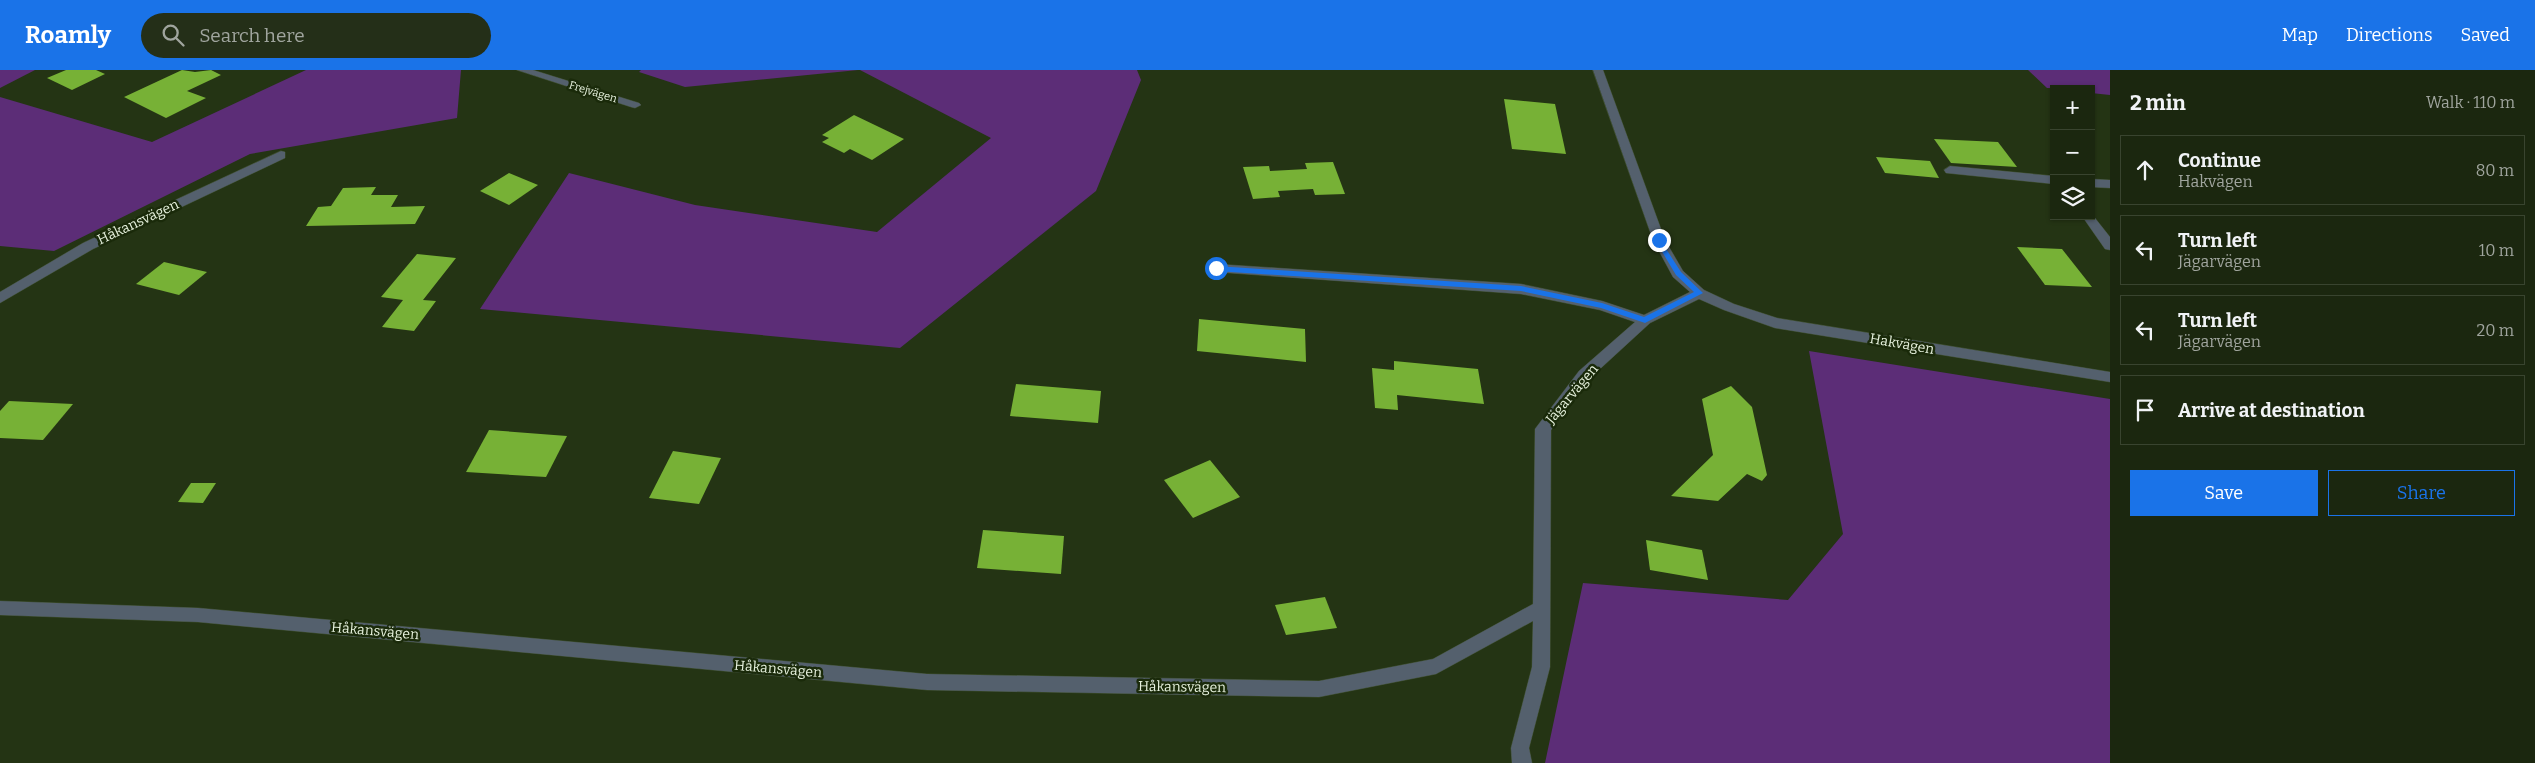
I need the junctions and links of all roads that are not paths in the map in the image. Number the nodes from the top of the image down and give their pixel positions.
1 (522, 70) edge
2 (1598, 70) edge
3 (635, 105) dead end
4 (282, 155) dead end
5 (1950, 170) dead end
6 (2050, 180) edge
7 (2095, 183) edge
8 (2110, 184) edge
9 (2091, 220) edge
10 (2110, 246) edge
11 (1216, 268) dead end
12 (1699, 293) junction
13 (0, 298) edge
14 (1645, 320) junction
15 (2110, 377) edge
16 (0, 608) edge
17 (1541, 608) junction
18 (1522, 763) edge

1 - 3 street, Frejvägen
2 - 12 street
4 - 13 street, Håkansvägen
5 - 6 street
7 - 8 street
9 - 10 street
11 - 14 street
12 - 14 street, Jägarvägen
12 - 15 street, Hakvägen
14 - 17 street, Jägarvägen
16 - 17 street, Håkansvägen
17 - 18 street, Jägarvägen

